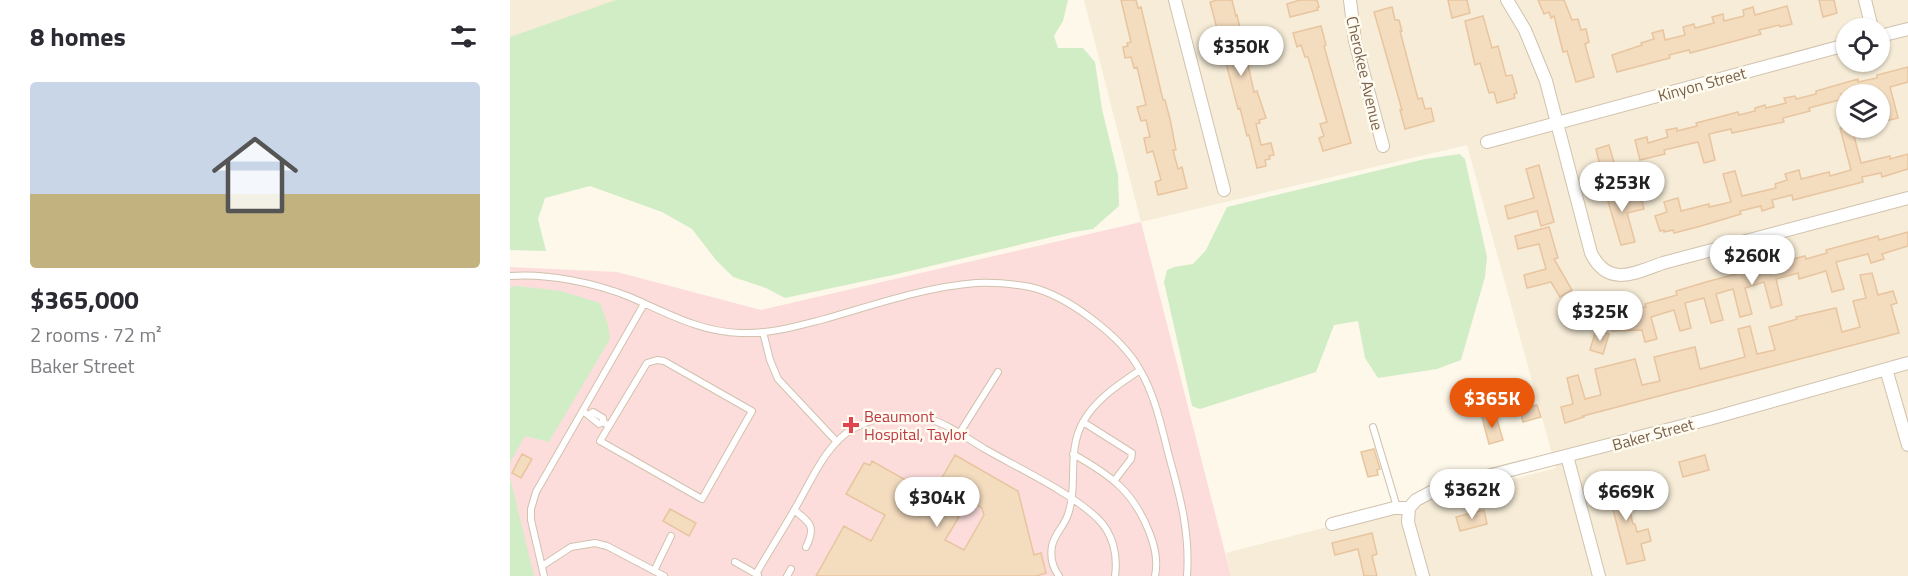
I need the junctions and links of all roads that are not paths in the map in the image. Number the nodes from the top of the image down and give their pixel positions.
1 (1175, 0) edge
2 (1350, 0) edge
3 (1507, 0) edge
4 (1865, 0) edge
5 (1870, 18) edge
6 (1908, 29) edge
7 (1890, 34) edge
8 (1836, 48) edge
9 (1558, 123) junction
10 (1487, 142) dead end
11 (1383, 146) dead end
12 (1224, 190) dead end
13 (1908, 198) edge
14 (510, 276) edge
15 (644, 303) junction
16 (763, 332) junction
17 (1908, 363) edge
18 (1886, 369) junction
19 (1140, 370) junction
20 (998, 372) dead end
21 (586, 412) junction
22 (1083, 422) junction
23 (606, 424) junction
24 (1373, 427) dead end
25 (959, 434) junction
26 (837, 442) junction
27 (1908, 445) edge
28 (1073, 454) junction
29 (1568, 456) junction
30 (1114, 481) junction
31 (1071, 498) junction
32 (1403, 508) junction
33 (794, 510) junction
34 (1332, 524) dead end
35 (671, 536) dead end
36 (807, 547) dead end
37 (735, 562) dead end
38 (542, 566) junction
39 (791, 569) dead end
40 (654, 571) junction
41 (758, 575) edge
42 (544, 576) edge
43 (664, 576) edge
44 (788, 576) edge
45 (1059, 576) edge
46 (1115, 576) edge
47 (1155, 576) edge
48 (1187, 576) edge
49 (1423, 576) edge
50 (1599, 576) edge

1 - 12 street
2 - 11 street, Cherokee Avenue
3 - 9 street
4 - 5 street
6 - 7 street
8 - 9 street, Kinyon Street
9 - 10 street, Kinyon Street
9 - 13 street
14 - 15 lane
15 - 16 lane
15 - 21 lane
16 - 19 lane
16 - 26 lane
17 - 18 street, Baker Street
18 - 27 street
18 - 29 street, Baker Street
19 - 22 lane
19 - 48 lane
20 - 25 lane
21 - 23 lane
21 - 38 lane
22 - 28 lane
22 - 30 lane
23 - 23 lane
24 - 32 lane
25 - 26 lane
25 - 31 lane
26 - 33 lane
28 - 30 lane
28 - 31 lane
29 - 32 street, Baker Street
29 - 50 street
30 - 47 lane
31 - 45 lane
31 - 46 lane
32 - 34 street, Baker Street
32 - 49 street
33 - 36 lane
33 - 41 lane
35 - 40 lane
37 - 41 lane
38 - 40 lane
38 - 42 lane
39 - 44 lane
40 - 43 lane

